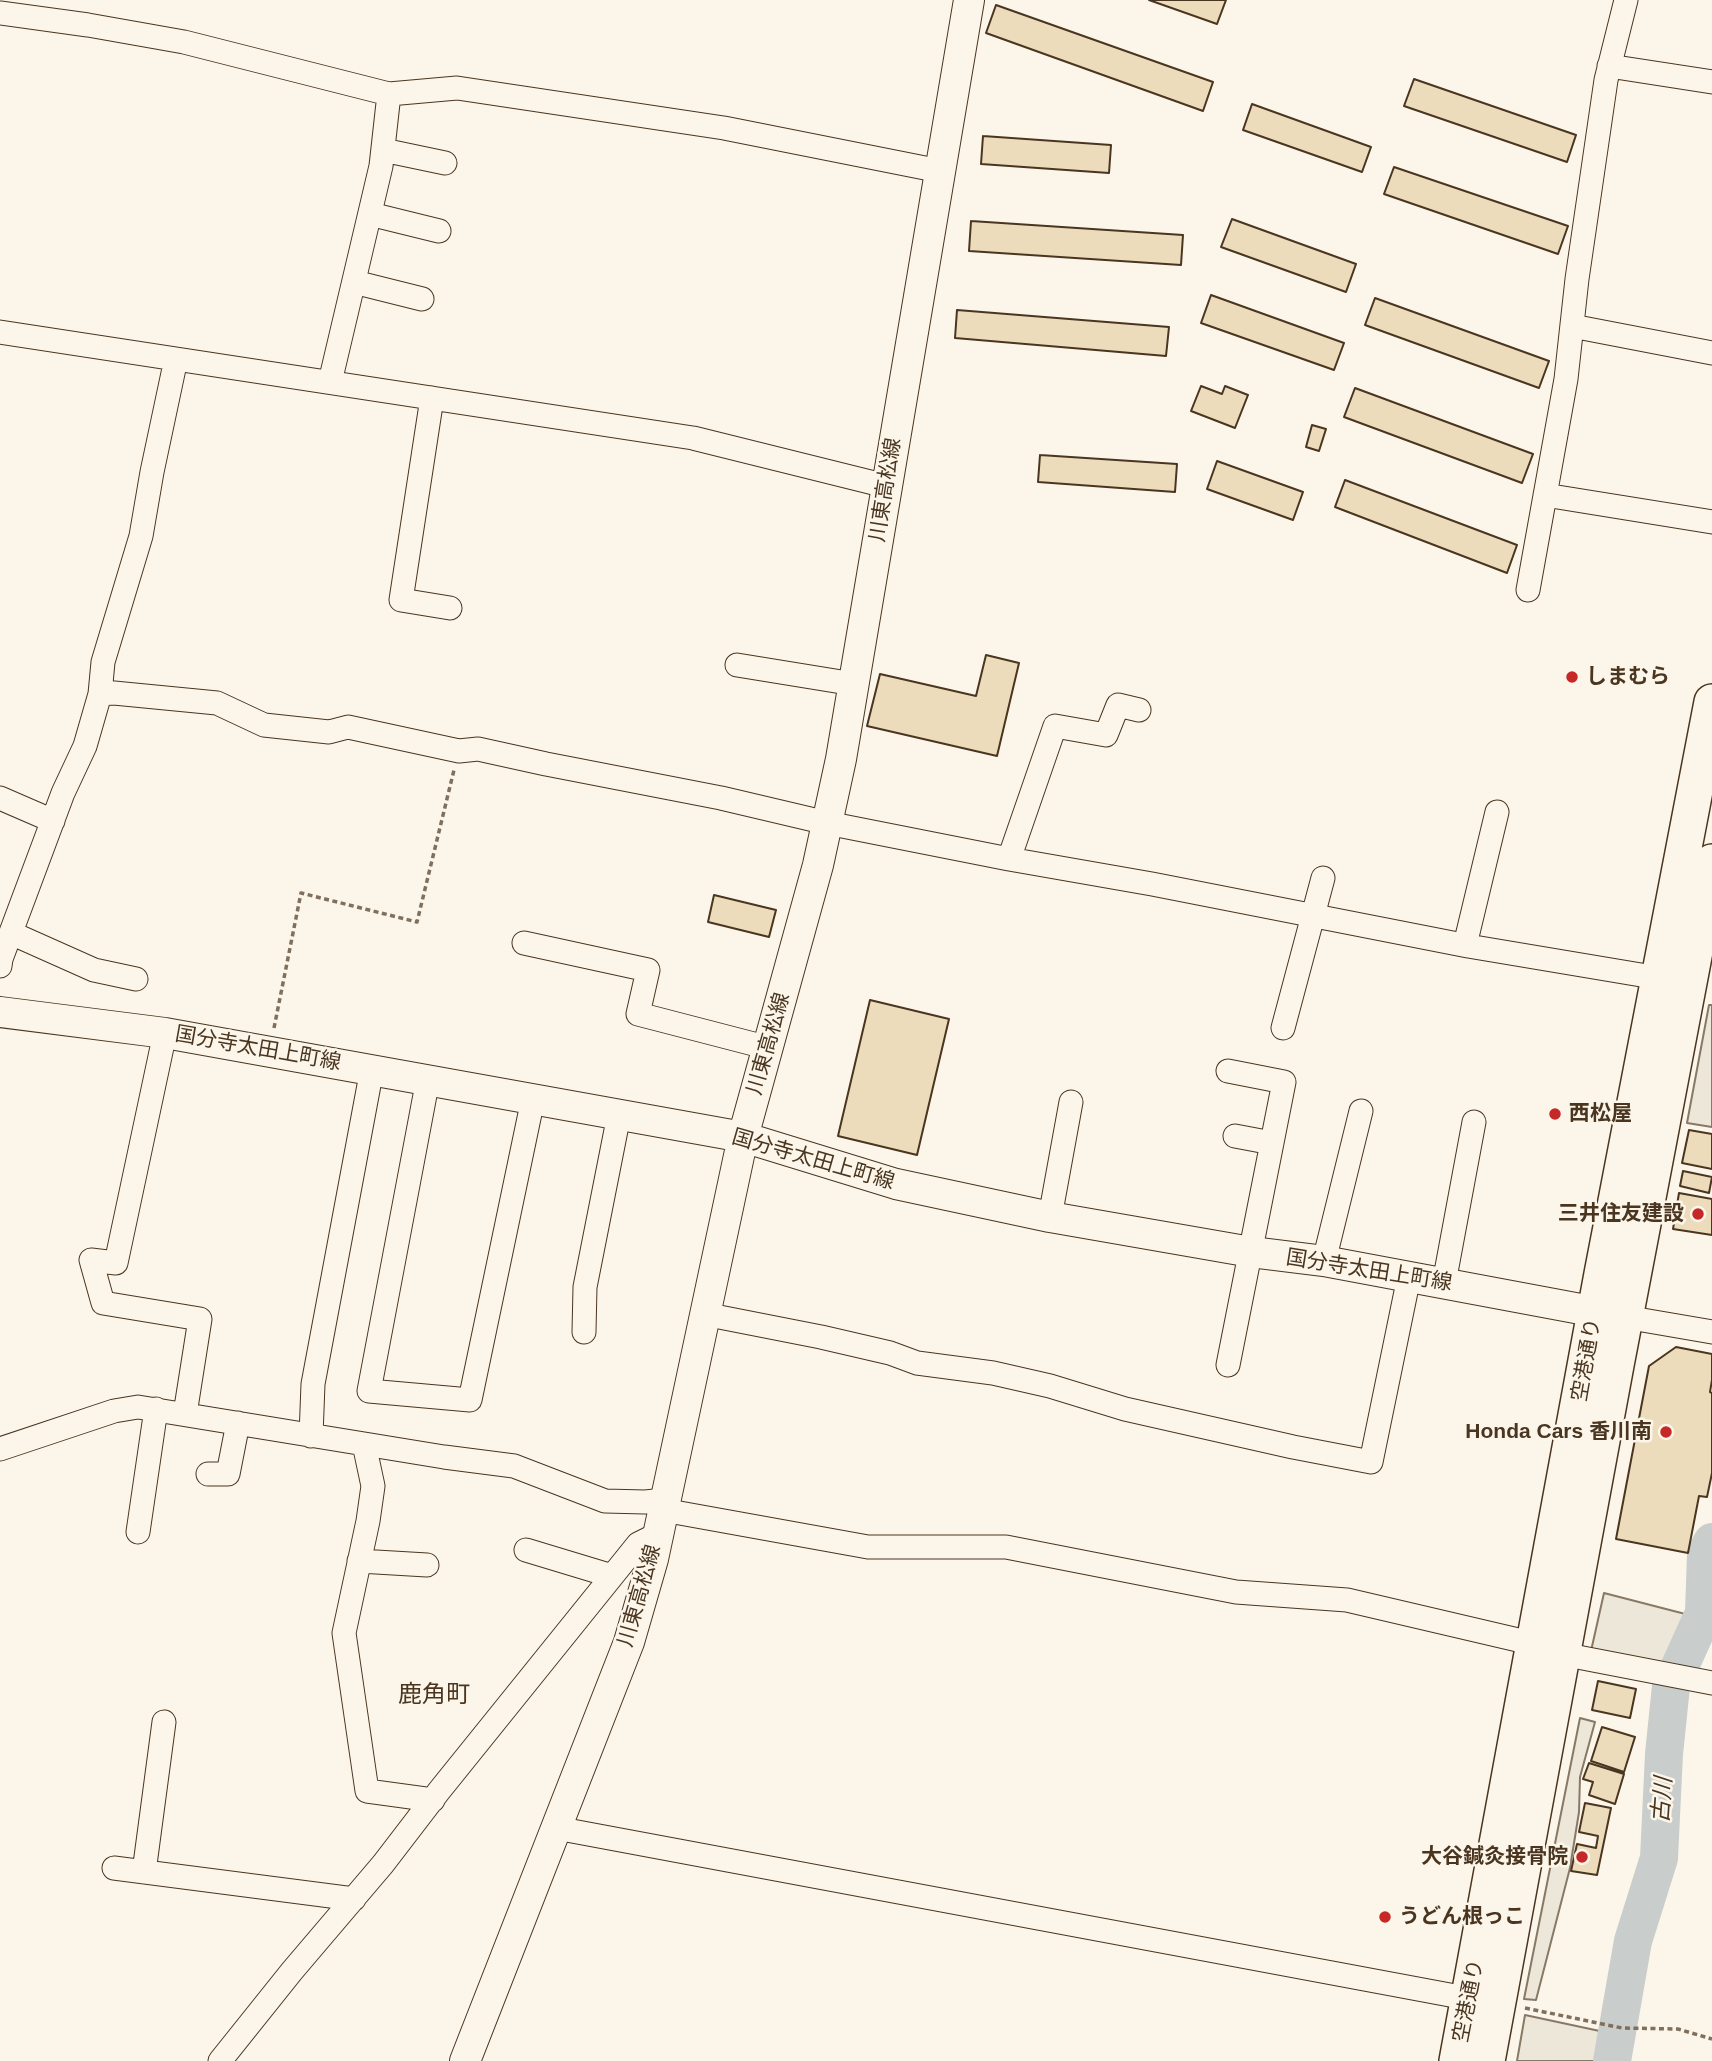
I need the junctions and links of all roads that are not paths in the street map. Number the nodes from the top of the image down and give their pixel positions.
1 (969, 0) edge
2 (1626, 0) edge
3 (0, 13) edge
4 (1609, 66) junction
5 (1712, 82) edge
6 (389, 93) junction
7 (383, 150) junction
8 (445, 163) dead end
9 (940, 171) junction
10 (370, 214) junction
11 (439, 231) dead end
12 (354, 282) junction
13 (422, 299) dead end
14 (1572, 326) junction
15 (0, 332) edge
16 (1712, 353) edge
17 (176, 359) junction
18 (330, 383) junction
19 (432, 398) junction
20 (886, 486) junction
21 (1545, 495) junction
22 (1712, 522) edge
23 (1528, 590) dead end
24 (450, 608) dead end
25 (737, 665) dead end
26 (854, 684) junction
27 (100, 694) junction
28 (1712, 702) edge
29 (1139, 710) dead end
30 (0, 799) edge
31 (1497, 811) dead end
32 (53, 821) junction
33 (827, 823) junction
34 (1010, 859) junction
35 (1712, 862) edge
36 (1323, 878) dead end
37 (1312, 915) junction
38 (11, 933) junction
39 (524, 943) dead end
40 (1465, 945) junction
41 (0, 967) edge
42 (1659, 978) junction
43 (136, 979) dead end
44 (0, 1012) edge
45 (1283, 1028) dead end
46 (164, 1033) junction
47 (769, 1048) junction
48 (372, 1069) junction
49 (1228, 1072) dead end
50 (428, 1080) junction
51 (533, 1099) junction
52 (1071, 1102) dead end
53 (1362, 1111) dead end
54 (619, 1115) junction
55 (1474, 1122) dead end
56 (1235, 1136) dead end
57 (743, 1138) junction
58 (1272, 1143) junction
59 (1050, 1217) junction
60 (1251, 1252) junction
61 (1324, 1261) junction
62 (1409, 1277) junction
63 (1444, 1283) junction
64 (704, 1314) junction
65 (1610, 1314) junction
66 (584, 1332) dead end
67 (1712, 1332) edge
68 (1228, 1365) dead end
69 (156, 1409) junction
70 (185, 1414) junction
71 (238, 1423) junction
72 (311, 1436) junction
73 (364, 1444) junction
74 (0, 1449) edge
75 (208, 1474) dead end
76 (662, 1514) junction
77 (138, 1532) dead end
78 (526, 1550) dead end
79 (359, 1561) junction
80 (427, 1566) dead end
81 (612, 1576) junction
82 (1548, 1649) junction
83 (1712, 1684) edge
84 (164, 1722) dead end
85 (433, 1800) junction
86 (556, 1828) junction
87 (114, 1868) dead end
88 (144, 1872) junction
89 (354, 1899) junction
90 (1483, 2001) junction
91 (220, 2061) edge
92 (465, 2061) edge
93 (1457, 2061) edge
94 (1487, 2061) edge

1 - 9 main road, 川東高松線
2 - 4 street
3 - 6 street
4 - 5 street
4 - 14 street
6 - 7 street
6 - 9 street
7 - 8 street
7 - 10 street
9 - 20 main road, 川東高松線
10 - 11 street
10 - 12 street
12 - 13 street
12 - 18 street
14 - 16 street
14 - 21 street
15 - 17 street
17 - 18 street
17 - 27 street
18 - 19 street
19 - 20 street
19 - 24 street
20 - 26 main road, 川東高松線
21 - 22 street
21 - 23 street
25 - 26 street
26 - 33 main road, 川東高松線
27 - 32 street
27 - 33 street
28 - 42 highway, 空港通り
29 - 34 street
30 - 32 street
31 - 40 street
32 - 38 street
33 - 34 street
33 - 47 main road, 川東高松線
34 - 37 street
35 - 65 highway, 空港通り
36 - 37 street
37 - 40 street
37 - 45 street
38 - 41 street
38 - 43 street
39 - 47 street
40 - 42 street
42 - 65 highway, 空港通り
44 - 46 main road, 国分寺太田上町線
46 - 48 main road, 国分寺太田上町線
46 - 70 street
47 - 57 main road, 川東高松線
48 - 50 main road, 国分寺太田上町線
48 - 72 street
49 - 58 street
50 - 51 main road, 国分寺太田上町線
50 - 51 street
51 - 54 main road, 国分寺太田上町線
52 - 59 street
53 - 61 street
54 - 57 main road, 国分寺太田上町線
54 - 66 street
55 - 63 street
56 - 58 street
57 - 59 main road, 国分寺太田上町線
57 - 64 main road, 川東高松線
58 - 60 street
59 - 60 main road, 国分寺太田上町線
60 - 61 main road, 国分寺太田上町線
60 - 68 street
61 - 62 main road, 国分寺太田上町線
62 - 63 main road, 国分寺太田上町線
62 - 64 street
63 - 65 main road, 国分寺太田上町線
64 - 76 main road, 川東高松線
65 - 67 street
65 - 82 highway, 空港通り
69 - 70 street
69 - 74 street
69 - 77 street
70 - 71 street
71 - 72 street
71 - 75 street
72 - 73 street
73 - 76 street
73 - 79 street
76 - 81 street
76 - 82 street
76 - 86 main road, 川東高松線
78 - 81 street
79 - 80 street
79 - 85 street
81 - 85 street
82 - 83 street
82 - 90 highway, 空港通り
84 - 88 street
85 - 89 street
86 - 90 street
86 - 92 main road, 川東高松線
87 - 88 street
88 - 89 street
89 - 91 street
90 - 93 highway, 空港通り
90 - 94 highway, 空港通り

